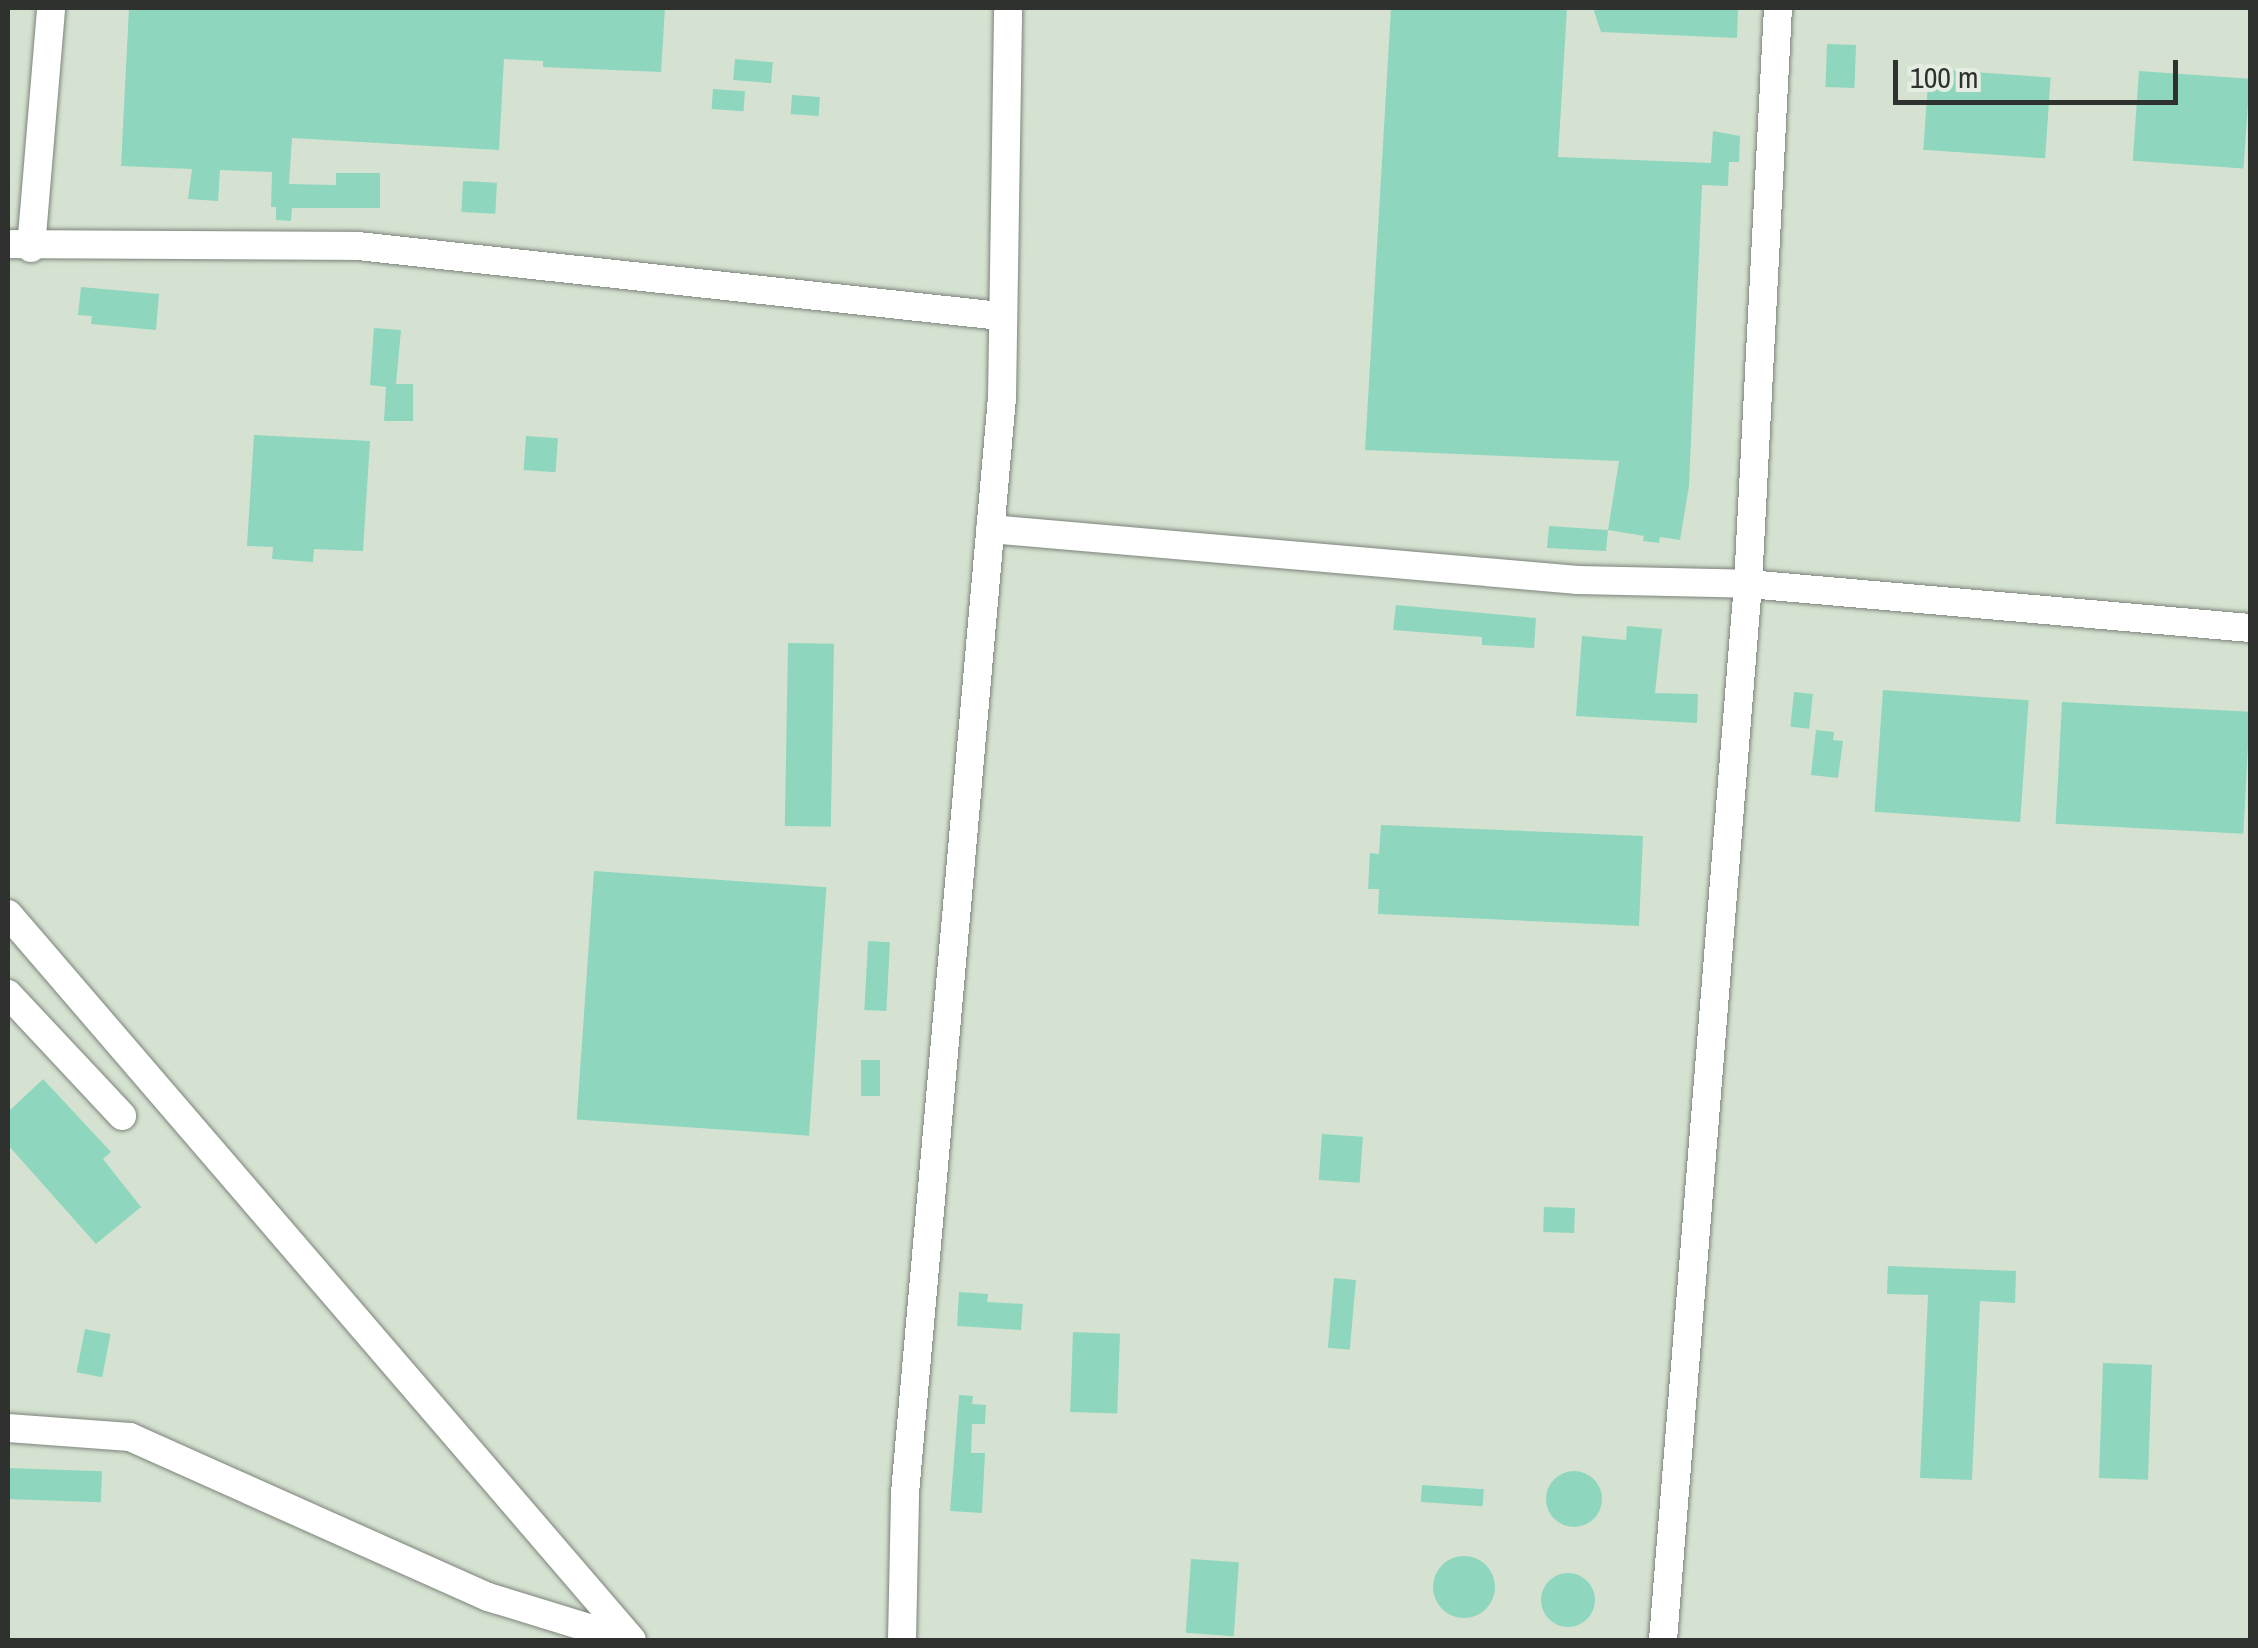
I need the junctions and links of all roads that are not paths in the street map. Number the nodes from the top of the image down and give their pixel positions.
1 (51, 8) edge
2 (1008, 8) edge
3 (1778, 8) edge
4 (19, 246) edge
5 (1000, 316) junction
6 (990, 529) junction
7 (1748, 584) junction
8 (2250, 628) edge
9 (8, 914) edge
10 (8, 994) edge
11 (122, 1116) dead end
12 (8, 1428) edge
13 (630, 1640) edge
14 (902, 1640) edge
15 (1663, 1640) edge

1 - 4 lane
2 - 5 lane
3 - 7 lane
4 - 5 lane
5 - 6 lane
6 - 7 lane
6 - 14 lane
7 - 8 lane
7 - 15 lane
9 - 13 lane
10 - 11 lane
12 - 13 lane

